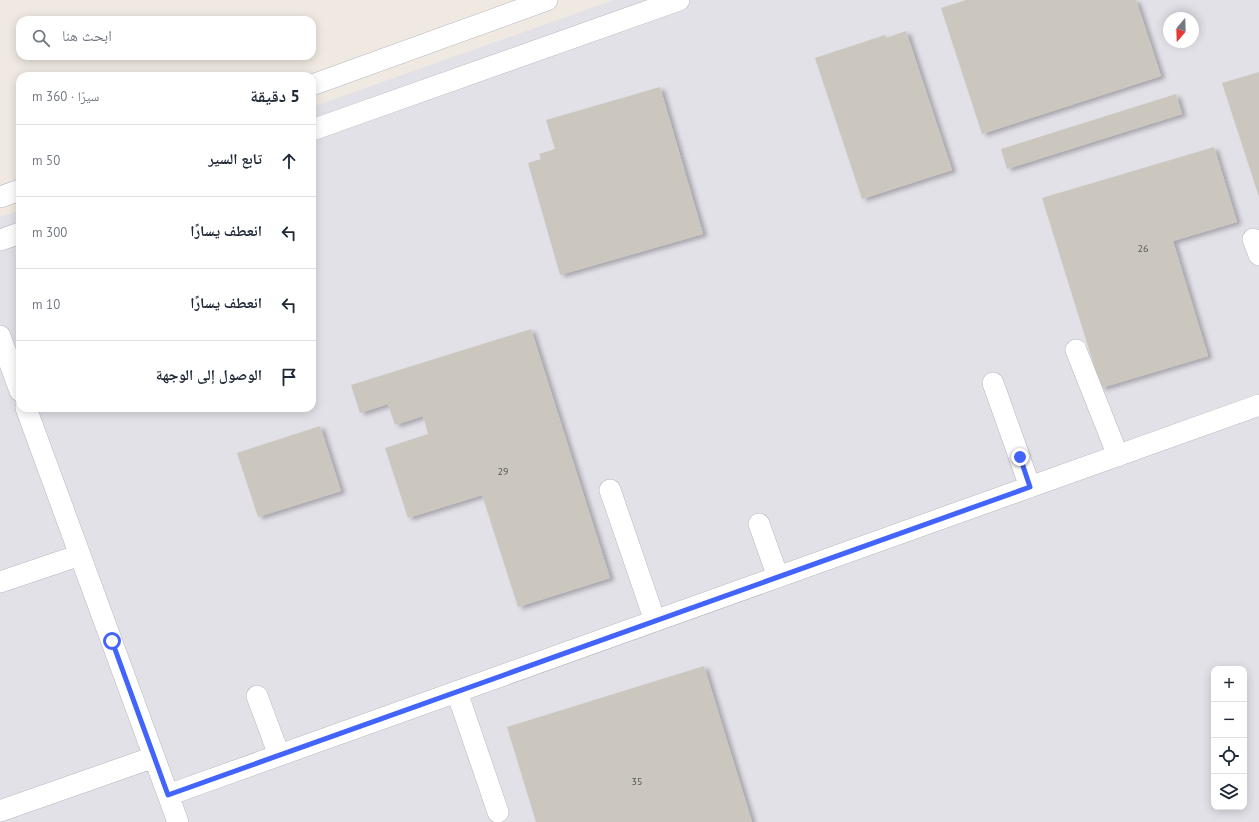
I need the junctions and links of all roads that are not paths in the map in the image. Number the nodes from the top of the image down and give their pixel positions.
1 (547, 0) edge
2 (679, 0) edge
3 (316, 84) edge
4 (316, 129) edge
5 (16, 191) edge
6 (0, 197) edge
7 (16, 234) edge
8 (0, 240) edge
9 (0, 336) edge
10 (1076, 350) dead end
11 (16, 380) edge
12 (994, 383) dead end
13 (1259, 405) edge
14 (27, 412) edge
15 (1118, 456) junction
16 (1030, 487) junction
17 (610, 490) dead end
18 (759, 524) dead end
19 (80, 554) junction
20 (778, 577) junction
21 (0, 582) edge
22 (655, 621) junction
23 (457, 692) junction
24 (257, 696) dead end
25 (279, 755) junction
26 (154, 756) junction
27 (168, 795) junction
28 (0, 811) edge
29 (498, 812) dead end
30 (178, 822) edge

1 - 3 street
2 - 4 street
5 - 6 street
7 - 8 street
9 - 11 street
10 - 15 street
12 - 16 street
13 - 15 street
14 - 19 street
15 - 16 street
16 - 20 street
17 - 22 street
18 - 20 street
19 - 21 street
19 - 26 street
20 - 22 street
22 - 23 street
23 - 25 street
23 - 29 street
24 - 25 street
25 - 27 street
26 - 27 street
26 - 28 street
27 - 30 street

